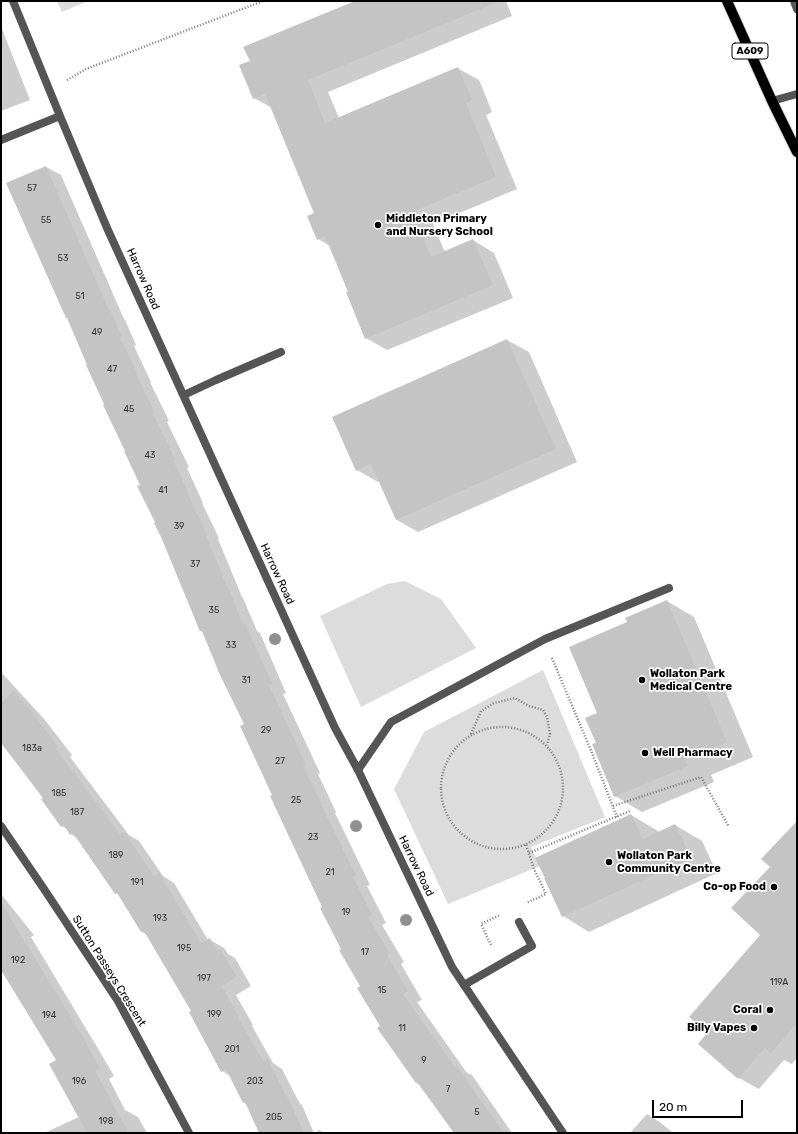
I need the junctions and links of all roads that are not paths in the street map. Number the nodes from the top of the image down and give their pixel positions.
1 (13, 1) edge
2 (727, 1) edge
3 (794, 1) edge
4 (797, 9) edge
5 (797, 94) edge
6 (772, 101) junction
7 (60, 116) junction
8 (1, 140) edge
9 (797, 152) edge
10 (281, 352) dead end
11 (184, 395) junction
12 (670, 588) dead end
13 (358, 770) junction
14 (1, 826) edge
15 (519, 922) dead end
16 (464, 985) junction
17 (189, 1133) edge
18 (563, 1133) edge

1 - 7 street, Harrow Road
2 - 6 main road, A609
3 - 4 street
5 - 6 street
6 - 9 main road, A609
7 - 8 street
7 - 11 street, Harrow Road
10 - 11 street
11 - 13 street, Harrow Road
12 - 13 street
13 - 16 street, Harrow Road
14 - 17 street, Sutton Passeys Crescent
15 - 16 street
16 - 18 street, Harrow Road

